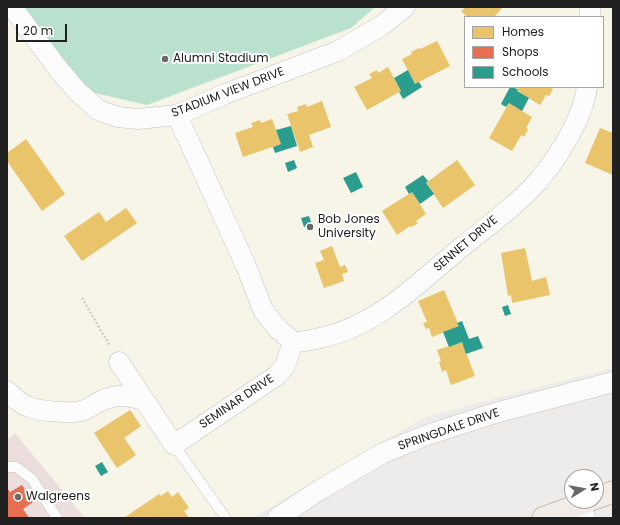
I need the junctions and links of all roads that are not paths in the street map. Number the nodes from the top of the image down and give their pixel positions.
1 (12, 7) edge
2 (405, 7) edge
3 (587, 88) edge
4 (177, 115) junction
5 (293, 342) junction
6 (119, 362) road end
7 (613, 382) edge
8 (7, 391) edge
9 (145, 401) junction
10 (174, 445) junction
11 (7, 468) edge
12 (613, 492) edge
13 (604, 496) edge
14 (573, 509) edge
15 (225, 517) dead end
16 (57, 518) edge
17 (277, 518) edge
18 (543, 518) edge

1 - 4 street, STADIUM VIEW DRIVE
2 - 4 street, STADIUM VIEW DRIVE
3 - 5 street, SENNET DRIVE
4 - 5 street
5 - 10 street, SEMINAR DRIVE
6 - 9 street
7 - 17 street, SPRINGDALE DRIVE
8 - 9 street
9 - 10 street
10 - 15 lane
11 - 16 lane
12 - 13 main road
14 - 18 main road

